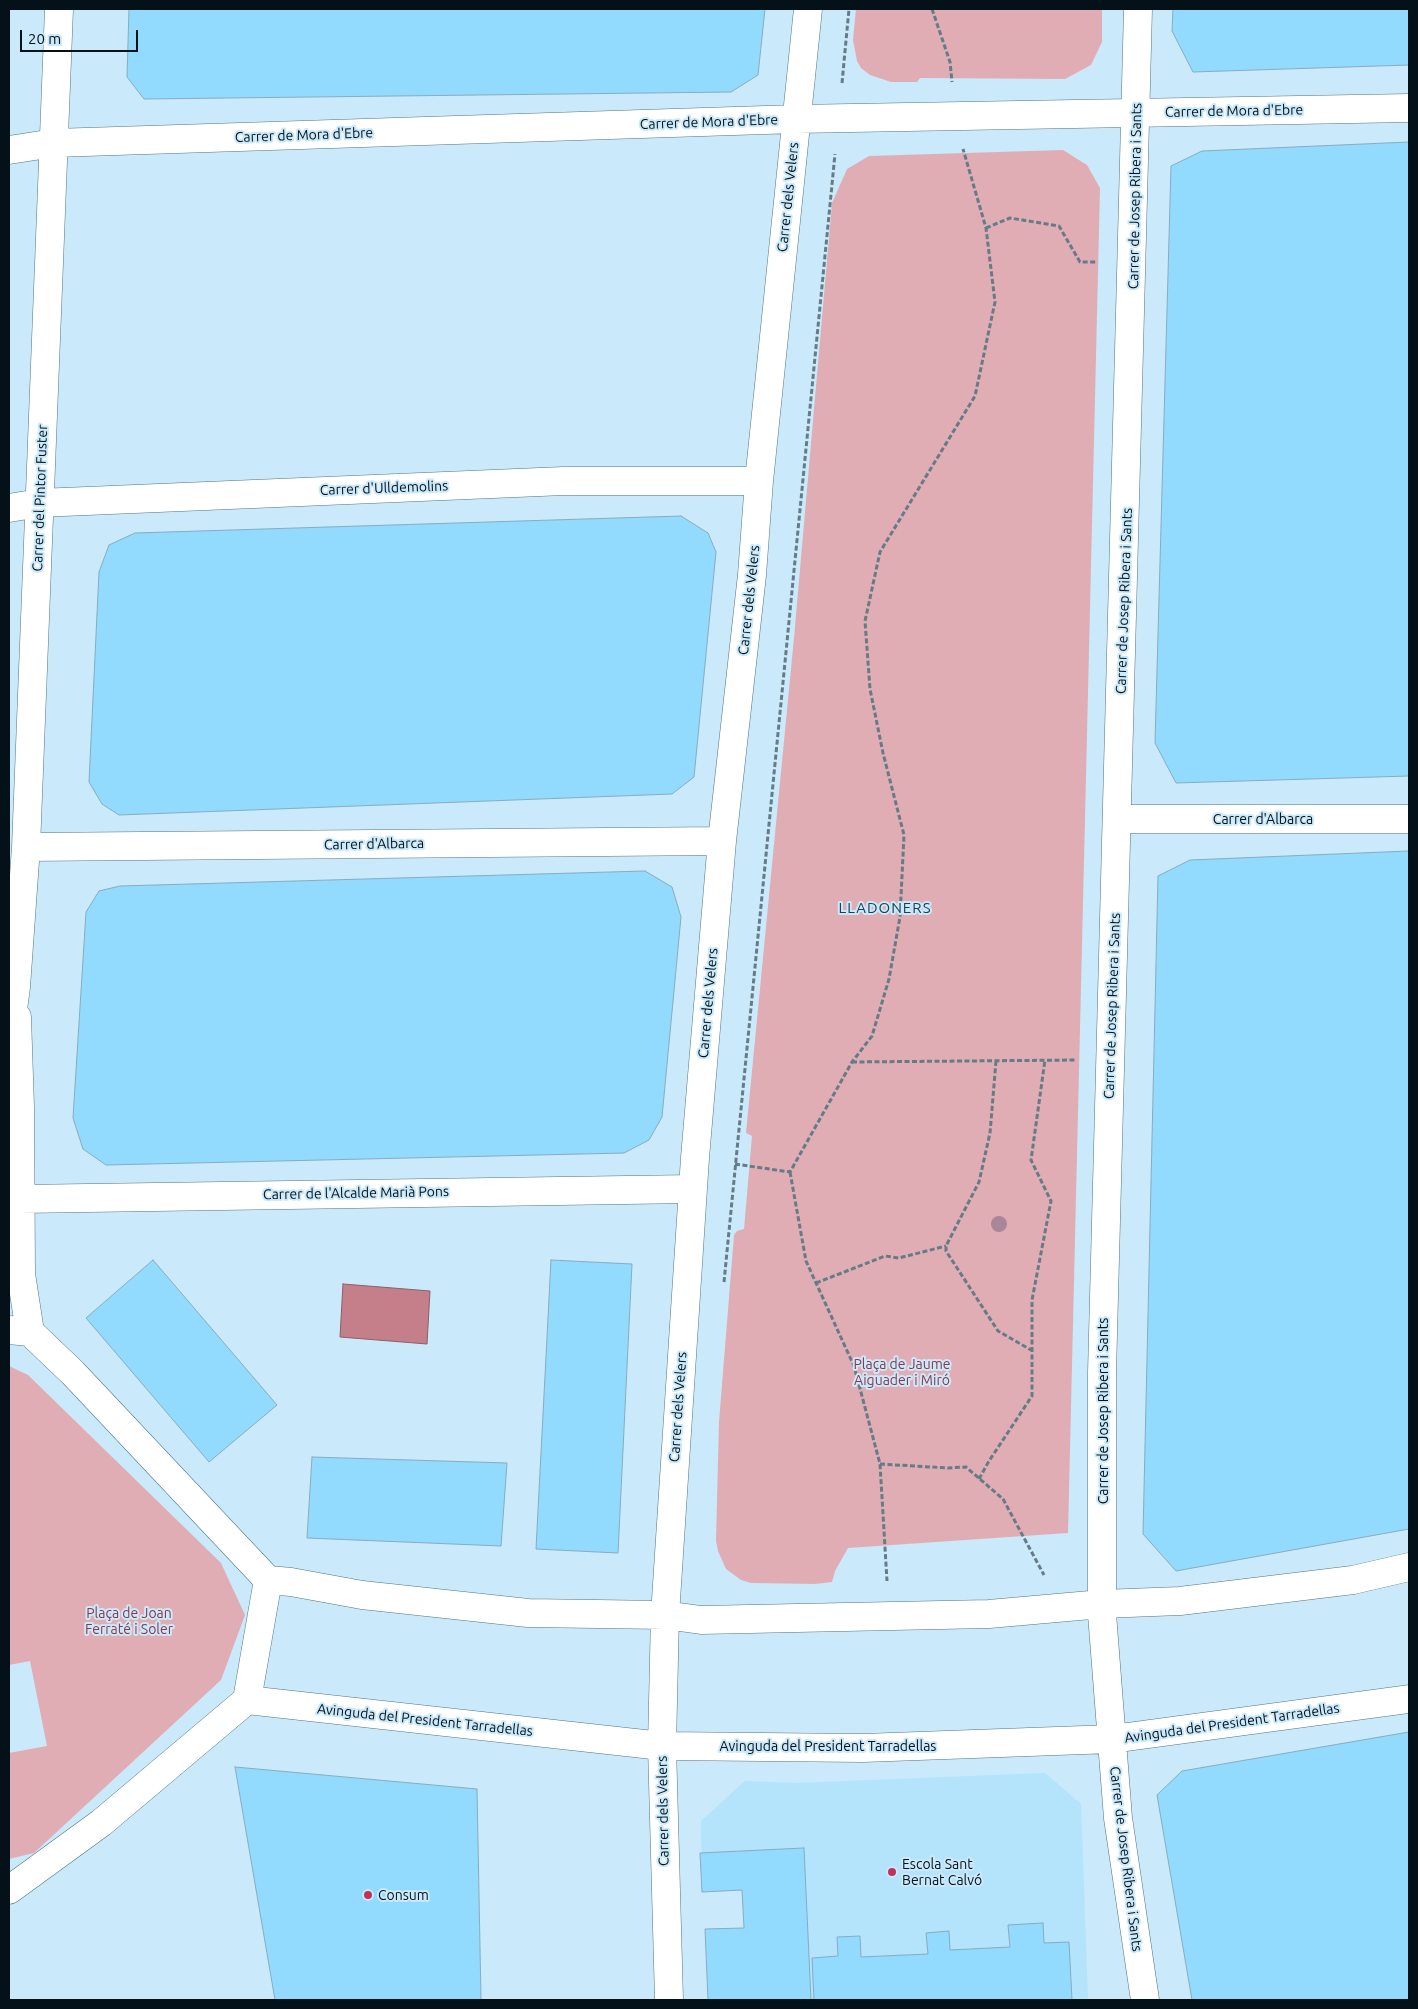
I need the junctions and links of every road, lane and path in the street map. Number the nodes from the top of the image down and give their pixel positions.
1 (59, 9) edge
2 (808, 9) edge
3 (849, 9) edge
4 (932, 9) edge
5 (1138, 9) edge
6 (1409, 108) edge
7 (1137, 112) junction
8 (954, 116) junction
9 (838, 119) junction
10 (796, 120) junction
11 (54, 143) junction
12 (9, 150) edge
13 (986, 228) junction
14 (1133, 263) junction
15 (759, 482) junction
16 (39, 503) junction
17 (9, 508) edge
18 (1117, 819) junction
19 (1409, 819) edge
20 (722, 841) junction
21 (26, 847) junction
22 (16, 987) junction
23 (9, 1038) edge
24 (1045, 1060) junction
25 (1110, 1060) junction
26 (996, 1061) junction
27 (852, 1062) junction
28 (695, 1158) junction
29 (735, 1164) junction
30 (790, 1172) junction
31 (692, 1189) junction
32 (20, 1199) junction
33 (946, 1246) junction
34 (816, 1283) junction
35 (723, 1290) dead end
36 (19, 1331) edge
37 (1032, 1350) junction
38 (880, 1464) junction
39 (979, 1479) junction
40 (1409, 1567) edge
41 (268, 1580) junction
42 (1102, 1604) junction
43 (1063, 1608) junction
44 (665, 1615) junction
45 (894, 1616) junction
46 (1409, 1699) edge
47 (247, 1700) junction
48 (1112, 1739) junction
49 (662, 1746) junction
50 (10, 1892) edge
51 (669, 2000) edge
52 (1145, 2000) edge

1 - 11 street, Carrer del Pintor Fuster
2 - 10 street, Carrer dels Velers
3 - 9 path
4 - 8 path
5 - 7 street, Carrer de Josep Ribera i Sants
6 - 7 street, Carrer de Mora d'Ebre
7 - 8 street, Carrer de Mora d'Ebre
7 - 14 street, Carrer de Josep Ribera i Sants
8 - 9 street, Carrer de Mora d'Ebre
8 - 13 path
9 - 10 street, Carrer de Mora d'Ebre
9 - 29 path
10 - 11 street, Carrer de Mora d'Ebre
10 - 15 street, Carrer dels Velers
11 - 12 street, Carrer de Mora d'Ebre
11 - 16 street, Carrer del Pintor Fuster
13 - 14 path
13 - 27 path
14 - 18 street, Carrer de Josep Ribera i Sants
15 - 16 street, Carrer d'Ulldemolins
15 - 20 street, Carrer dels Velers
16 - 17 street, Carrer d'Ulldemolins
16 - 21 street, Carrer del Pintor Fuster
18 - 19 street, Carrer d'Albarca
18 - 25 street, Carrer de Josep Ribera i Sants
20 - 21 street, Carrer d'Albarca
20 - 28 street, Carrer dels Velers
21 - 22 street, Carrer del Pintor Fuster
22 - 23 street, Carrer del Pintor Fuster
22 - 32 street, Carrer del Pintor Fuster
24 - 25 path
24 - 26 path
24 - 37 path
25 - 42 street, Carrer de Josep Ribera i Sants
26 - 27 path
26 - 33 path
27 - 30 path
28 - 29 path
28 - 31 street, Carrer dels Velers
29 - 30 path
29 - 35 path
30 - 34 path
31 - 32 street, Carrer de l'Alcalde Marià Pons
31 - 44 street, Carrer dels Velers
32 - 36 street, Carrer del Pintor Fuster
33 - 34 path
33 - 37 path
34 - 38 path
36 - 41 street
37 - 39 path
38 - 39 path
38 - 45 path
39 - 43 path
40 - 42 street
41 - 44 street
41 - 47 street
42 - 43 street
42 - 48 street, Carrer de Josep Ribera i Sants
43 - 45 street
44 - 45 street
44 - 49 street, Carrer dels Velers
46 - 48 street, Avinguda del President Tarradellas
47 - 49 street, Avinguda del President Tarradellas
47 - 50 street
48 - 49 street, Avinguda del President Tarradellas
48 - 52 street, Carrer de Josep Ribera i Sants
49 - 51 street, Carrer dels Velers

